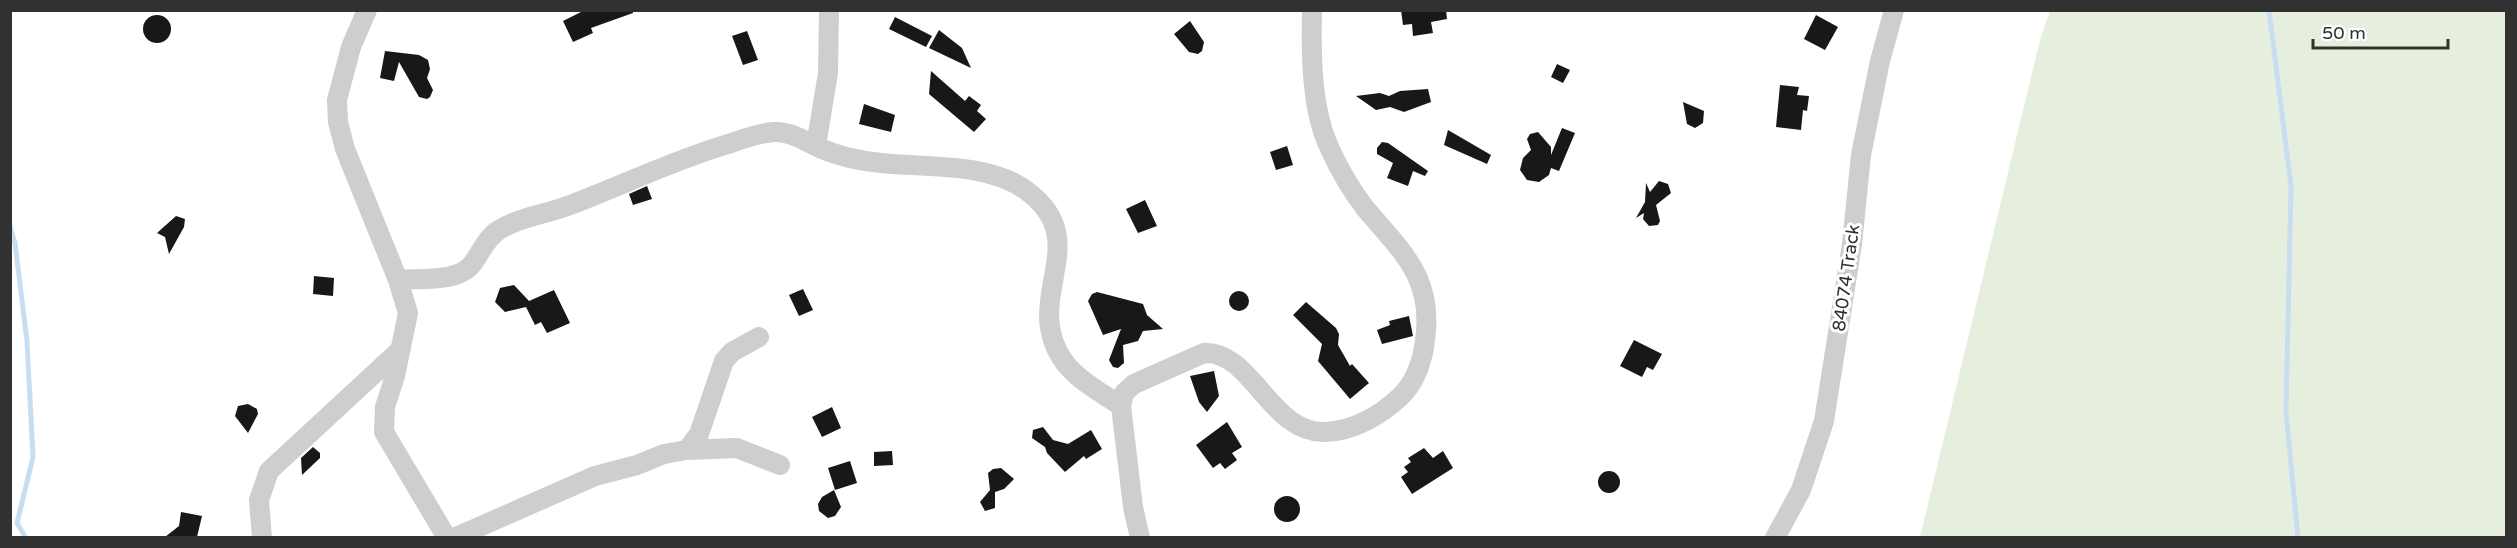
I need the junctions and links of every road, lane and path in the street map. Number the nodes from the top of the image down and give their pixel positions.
1 (367, 10) edge
2 (829, 10) edge
3 (1312, 10) edge
4 (1894, 10) edge
5 (816, 146) junction
6 (398, 280) junction
7 (759, 337) dead end
8 (401, 349) junction
9 (1120, 406) junction
10 (687, 450) junction
11 (780, 465) dead end
12 (262, 537) edge
13 (447, 537) edge
14 (454, 537) edge
15 (1140, 537) edge
16 (1775, 537) edge

1 - 6 street
2 - 5 street
3 - 9 street
4 - 16 street, 84074 Track
5 - 6 street
5 - 9 street
6 - 8 street
7 - 10 street
8 - 12 street
8 - 13 street
9 - 15 street
10 - 11 street
10 - 14 street

